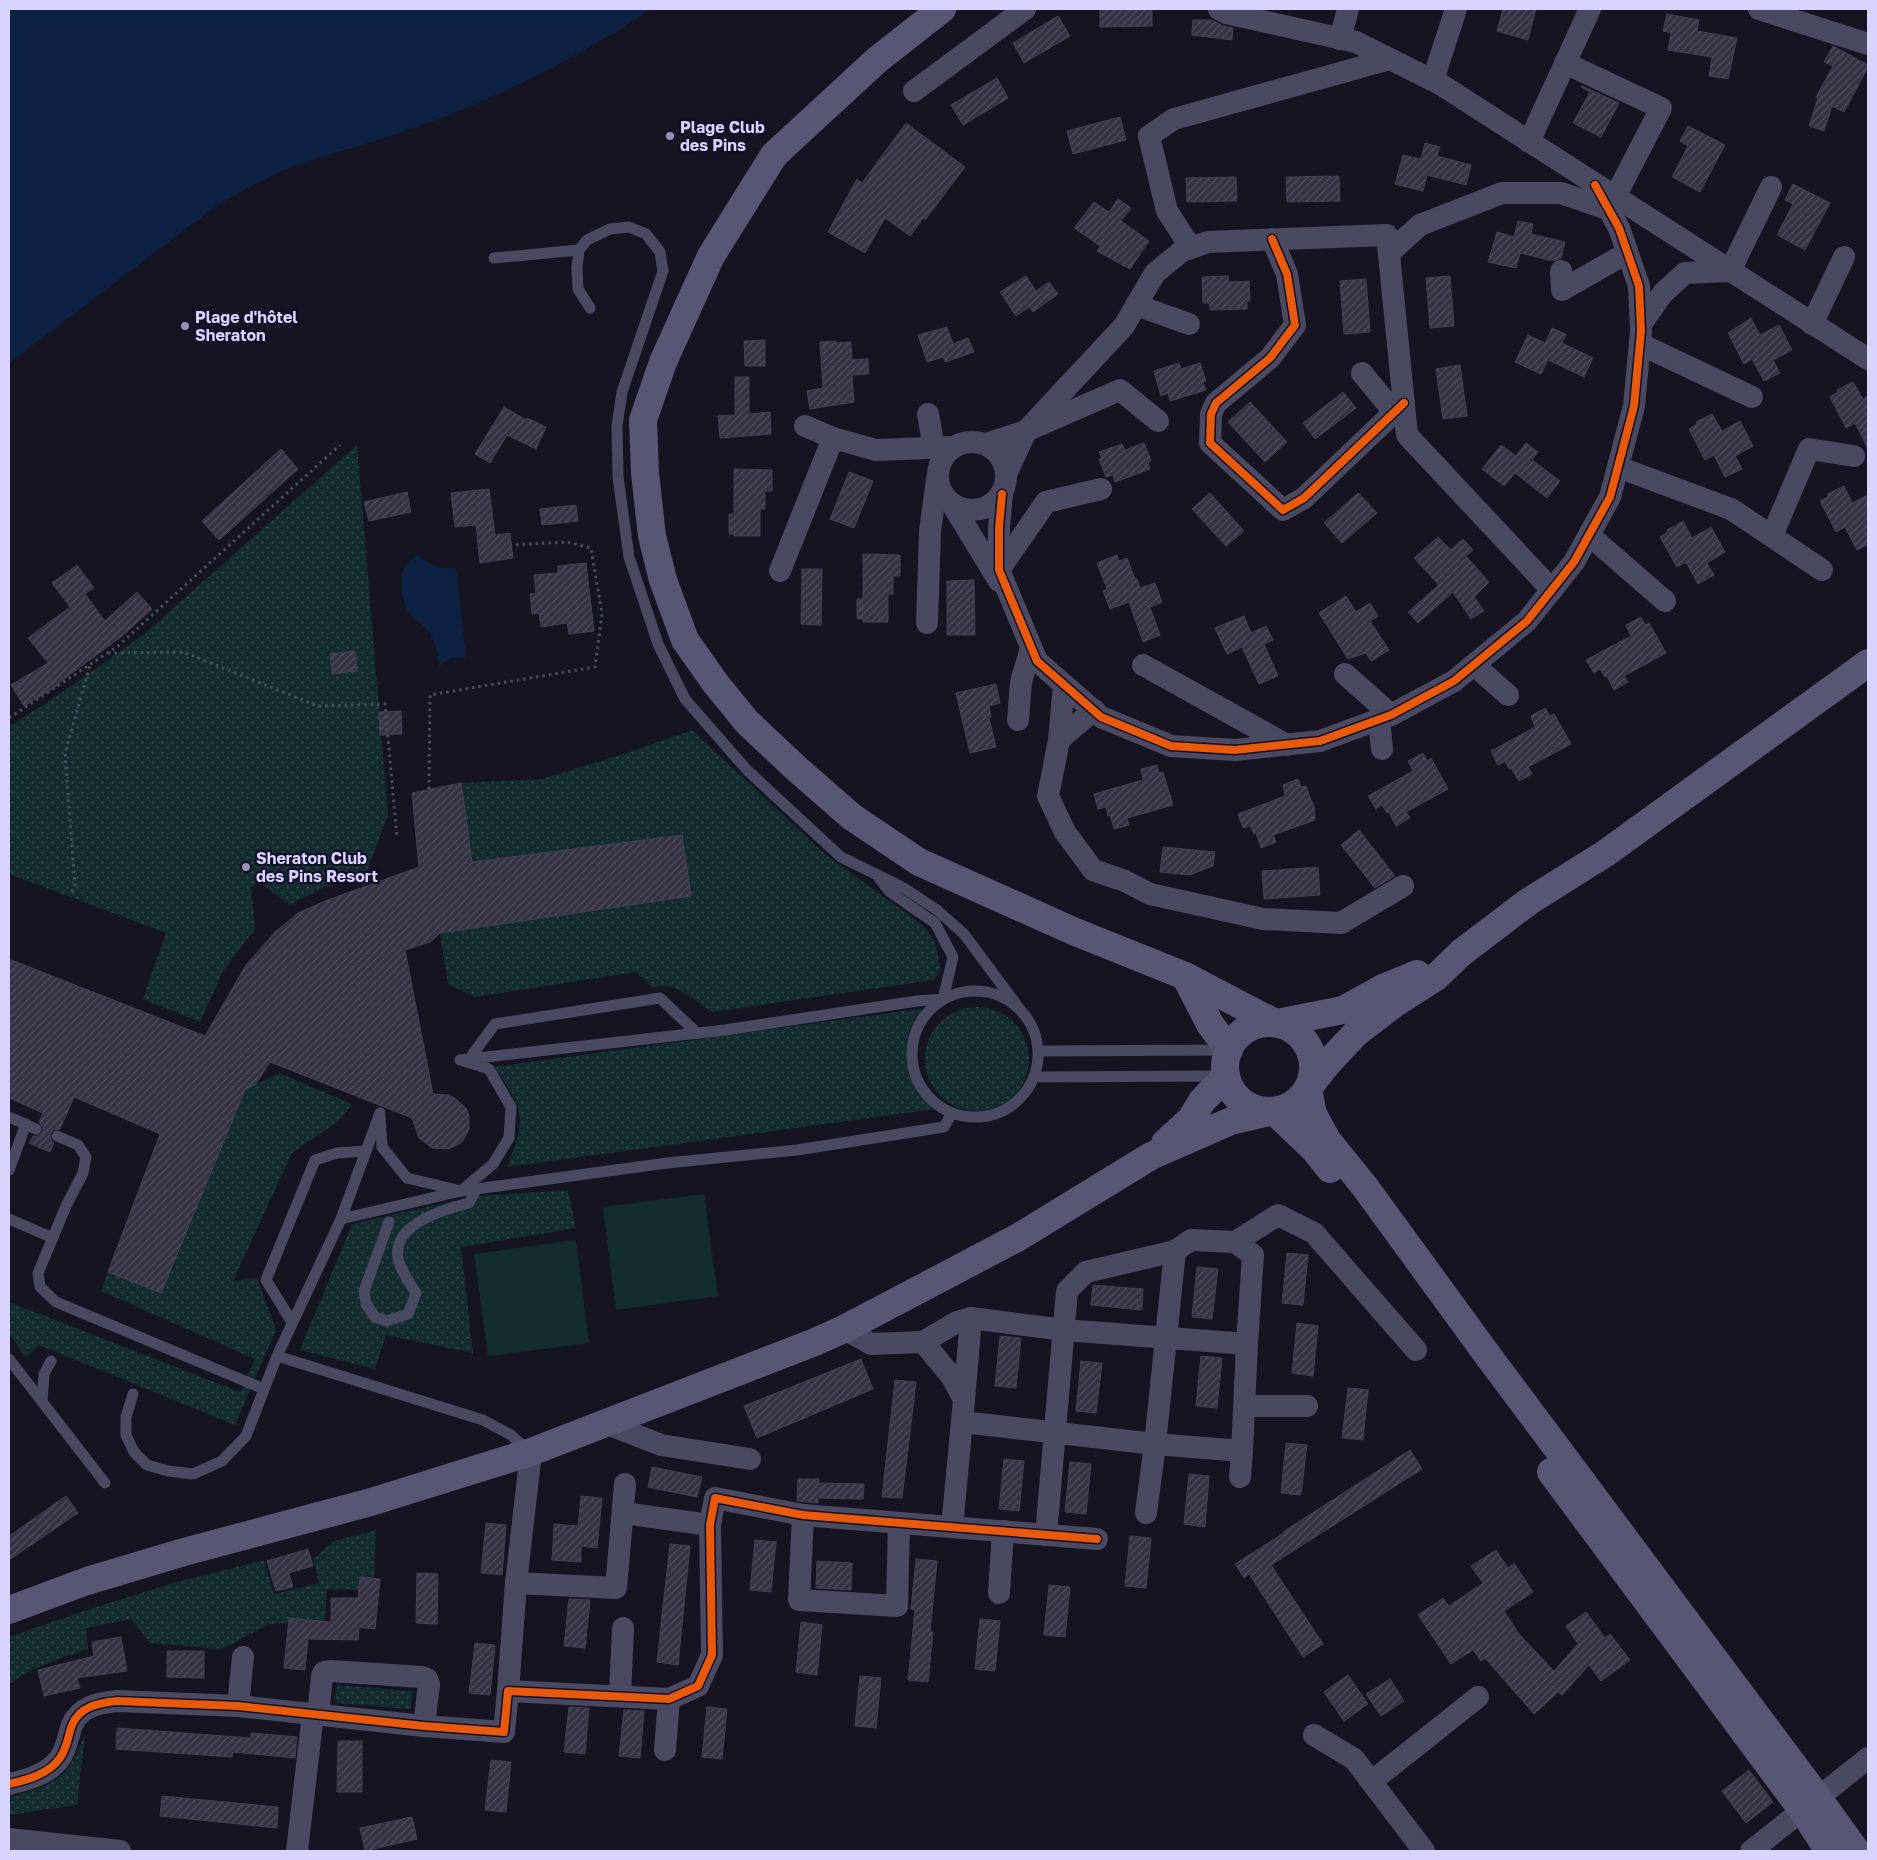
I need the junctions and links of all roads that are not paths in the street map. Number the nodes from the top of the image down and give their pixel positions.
1 (942, 9) edge
2 (1025, 9) edge
3 (1219, 9) edge
4 (1348, 9) edge
5 (1456, 9) edge
6 (1590, 9) edge
7 (1759, 9) edge
8 (1340, 39) junction
9 (1868, 44) edge
10 (1390, 59) junction
11 (1565, 63) junction
12 (1432, 80) junction
13 (914, 91) dead end
14 (1529, 142) junction
15 (1771, 187) dead end
16 (1611, 203) junction
17 (1272, 240) junction
18 (1191, 248) junction
19 (579, 250) junction
20 (1389, 253) junction
21 (1627, 253) junction
22 (1844, 257) dead end
23 (494, 258) dead end
24 (1561, 271) dead end
25 (1730, 271) junction
26 (1136, 305) junction
27 (590, 308) dead end
28 (1190, 324) dead end
29 (1812, 324) junction
30 (1640, 334) junction
31 (1868, 359) edge
32 (1362, 373) dead end
33 (1752, 397) dead end
34 (1399, 407) junction
35 (928, 414) dead end
36 (1158, 422) dead end
37 (805, 426) dead end
38 (1026, 430) junction
39 (833, 438) junction
40 (986, 444) junction
41 (944, 447) junction
42 (1854, 456) dead end
43 (1618, 467) junction
44 (1007, 472) junction
45 (938, 475) junction
46 (1101, 489) dead end
47 (1002, 494) junction
48 (952, 504) junction
49 (1589, 535) junction
50 (1772, 536) junction
51 (999, 570) junction
52 (1822, 570) dead end
53 (780, 571) dead end
54 (1552, 590) junction
55 (1010, 599) junction
56 (1666, 601) dead end
57 (928, 622) dead end
58 (1031, 648) junction
59 (1868, 663) edge
60 (1474, 665) junction
61 (1143, 666) dead end
62 (1345, 674) dead end
63 (1064, 684) junction
64 (1508, 695) dead end
65 (1094, 710) junction
66 (1385, 717) junction
67 (1018, 720) dead end
68 (1059, 740) junction
69 (1287, 744) junction
70 (1382, 749) dead end
71 (877, 874) junction
72 (1403, 886) dead end
73 (1461, 953) junction
74 (1184, 976) junction
75 (943, 999) junction
76 (1022, 1012) junction
77 (1276, 1023) junction
78 (697, 1033) junction
79 (1039, 1052) junction
80 (465, 1060) junction
81 (1227, 1063) junction
82 (1034, 1077) junction
83 (1308, 1089) junction
84 (1273, 1111) junction
85 (952, 1113) junction
86 (9, 1117) edge
87 (57, 1136) dead end
88 (366, 1151) junction
89 (1151, 1156) junction
90 (9, 1170) edge
91 (476, 1190) junction
92 (460, 1191) junction
93 (9, 1219) edge
94 (341, 1219) junction
95 (389, 1222) dead end
96 (53, 1238) junction
97 (1235, 1242) junction
98 (1175, 1251) junction
99 (971, 1318) junction
100 (292, 1322) junction
101 (844, 1329) junction
102 (1064, 1330) junction
103 (1166, 1338) junction
104 (923, 1342) junction
105 (1247, 1344) junction
106 (1416, 1350) dead end
107 (277, 1356) junction
108 (9, 1359) edge
109 (51, 1361) dead end
110 (264, 1389) junction
111 (133, 1394) dead end
112 (964, 1400) junction
113 (42, 1401) junction
114 (1245, 1406) junction
115 (1307, 1406) dead end
116 (962, 1422) junction
117 (606, 1423) junction
118 (1055, 1433) junction
119 (1156, 1444) junction
120 (1242, 1451) junction
121 (531, 1452) junction
122 (750, 1459) dead end
123 (1240, 1477) dead end
124 (105, 1483) dead end
125 (625, 1484) dead end
126 (623, 1513) junction
127 (1146, 1513) dead end
128 (803, 1515) junction
129 (899, 1523) junction
130 (710, 1525) junction
131 (952, 1527) junction
132 (1003, 1531) junction
133 (1046, 1535) junction
134 (1097, 1540) dead end
135 (516, 1583) junction
136 (999, 1593) dead end
137 (9, 1610) edge
138 (623, 1628) dead end
139 (243, 1657) dead end
140 (508, 1690) junction
141 (620, 1696) junction
142 (1478, 1697) dead end
143 (669, 1699) junction
144 (238, 1706) junction
145 (316, 1714) junction
146 (424, 1726) junction
147 (1314, 1735) dead end
148 (665, 1750) dead end
149 (1868, 1758) edge
150 (1371, 1782) junction
151 (9, 1784) edge
152 (1810, 1805) junction
153 (9, 1839) edge
154 (120, 1851) edge
155 (297, 1851) edge
156 (1424, 1851) edge
157 (1751, 1851) edge
158 (1829, 1851) edge
159 (1856, 1851) edge

1 - 74 main road
2 - 13 street
3 - 8 street
4 - 8 street
5 - 12 street
6 - 11 street
7 - 9 street
8 - 10 street
10 - 12 street
10 - 18 street
11 - 14 street
11 - 16 street
12 - 14 street
14 - 16 street
15 - 25 street
16 - 20 street
16 - 21 street
16 - 25 street
17 - 18 street
17 - 20 street
17 - 34 street
18 - 26 street
19 - 23 lane
19 - 27 lane
19 - 71 lane
20 - 34 street
21 - 24 street
21 - 30 street
22 - 29 street
25 - 29 street
25 - 30 street
26 - 28 street
26 - 38 street
29 - 31 street
30 - 33 street
30 - 43 street
32 - 34 street
34 - 54 street
35 - 41 street
36 - 38 street
37 - 39 street
38 - 40 street
38 - 44 street
39 - 41 street
39 - 53 street
40 - 41 street
40 - 44 street
41 - 45 street
42 - 50 street
43 - 49 street
43 - 50 street
44 - 47 street
45 - 48 street
45 - 57 street
46 - 51 street
47 - 48 street
47 - 51 street
48 - 55 street
49 - 54 street
49 - 56 street
50 - 52 street
51 - 55 street
54 - 60 street
55 - 58 street
58 - 63 street
58 - 67 street
59 - 73 main road
60 - 64 street
60 - 66 street
61 - 69 street
62 - 66 street
63 - 65 street
63 - 68 street
65 - 68 street
65 - 69 street
66 - 69 street
66 - 70 street
68 - 72 street
71 - 75 lane
71 - 76 lane
73 - 77 main road
73 - 83 main road
74 - 77 main road
74 - 81 main road
75 - 76 lane
75 - 78 lane
75 - 85 lane
76 - 79 lane
77 - 81 main road
77 - 83 main road
78 - 80 lane
78 - 80 lane
79 - 81 lane
79 - 82 lane
80 - 92 lane
81 - 82 lane
81 - 84 main road
81 - 89 main road
82 - 85 lane
83 - 84 main road
83 - 152 main road
84 - 89 main road
84 - 152 main road
85 - 91 lane
86 - 90 lane
87 - 96 lane
88 - 92 lane
88 - 94 lane
88 - 100 lane
89 - 101 main road
91 - 92 lane
91 - 95 lane
92 - 94 lane
93 - 96 lane
94 - 100 lane
96 - 110 lane
97 - 98 street
97 - 105 street
97 - 106 street
98 - 102 street
98 - 103 street
99 - 102 street
99 - 104 street
99 - 112 street
100 - 107 lane
101 - 104 street
101 - 117 main road
102 - 103 street
102 - 118 street
103 - 105 street
103 - 119 street
104 - 112 street
105 - 114 street
107 - 110 lane
107 - 121 lane
108 - 113 lane
109 - 113 lane
110 - 111 lane
112 - 116 street
113 - 124 lane
114 - 115 street
114 - 120 street
116 - 118 street
116 - 131 street
117 - 121 main road
117 - 122 street
118 - 119 street
118 - 133 street
119 - 120 street
119 - 127 street
120 - 123 street
121 - 135 street
121 - 137 main road
125 - 126 street
126 - 130 street
126 - 135 street
128 - 129 street
128 - 129 street
128 - 130 street
129 - 131 street
130 - 143 street
131 - 132 street
132 - 133 street
132 - 136 street
133 - 134 street
135 - 140 street
138 - 141 street
139 - 144 street
140 - 141 street
140 - 146 street
141 - 143 street
142 - 150 street
143 - 148 street
144 - 145 street
144 - 151 street
145 - 146 street
145 - 146 street
145 - 155 street
147 - 150 street
149 - 152 street
150 - 156 street
152 - 157 street
152 - 158 main road
152 - 159 main road
153 - 154 street

